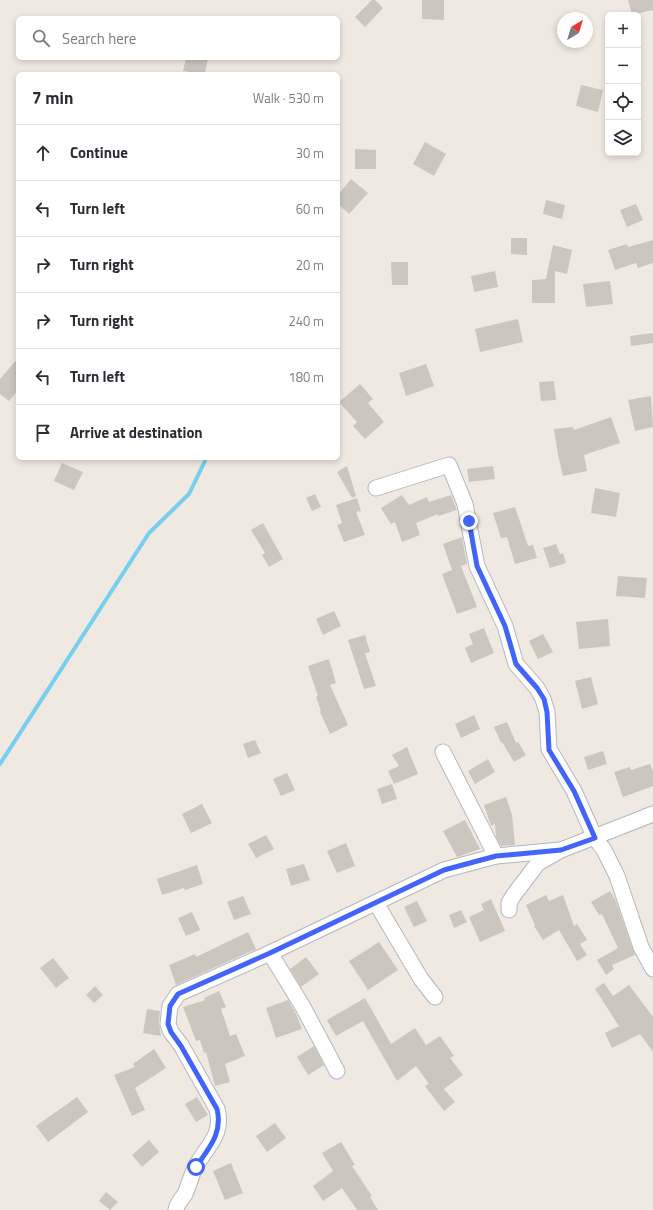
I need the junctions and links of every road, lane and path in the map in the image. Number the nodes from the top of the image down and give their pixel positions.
1 (376, 488) dead end
2 (443, 752) dead end
3 (653, 814) edge
4 (595, 838) junction
5 (561, 850) junction
6 (496, 856) junction
7 (376, 903) junction
8 (509, 910) dead end
9 (270, 953) junction
10 (653, 969) edge
11 (435, 997) dead end
12 (336, 1071) dead end
13 (176, 1210) edge

1 - 4 street
2 - 6 street
3 - 4 street
4 - 5 street
4 - 10 street
5 - 6 street
5 - 8 street
6 - 7 street
7 - 9 street
7 - 11 street
9 - 12 street
9 - 13 street

